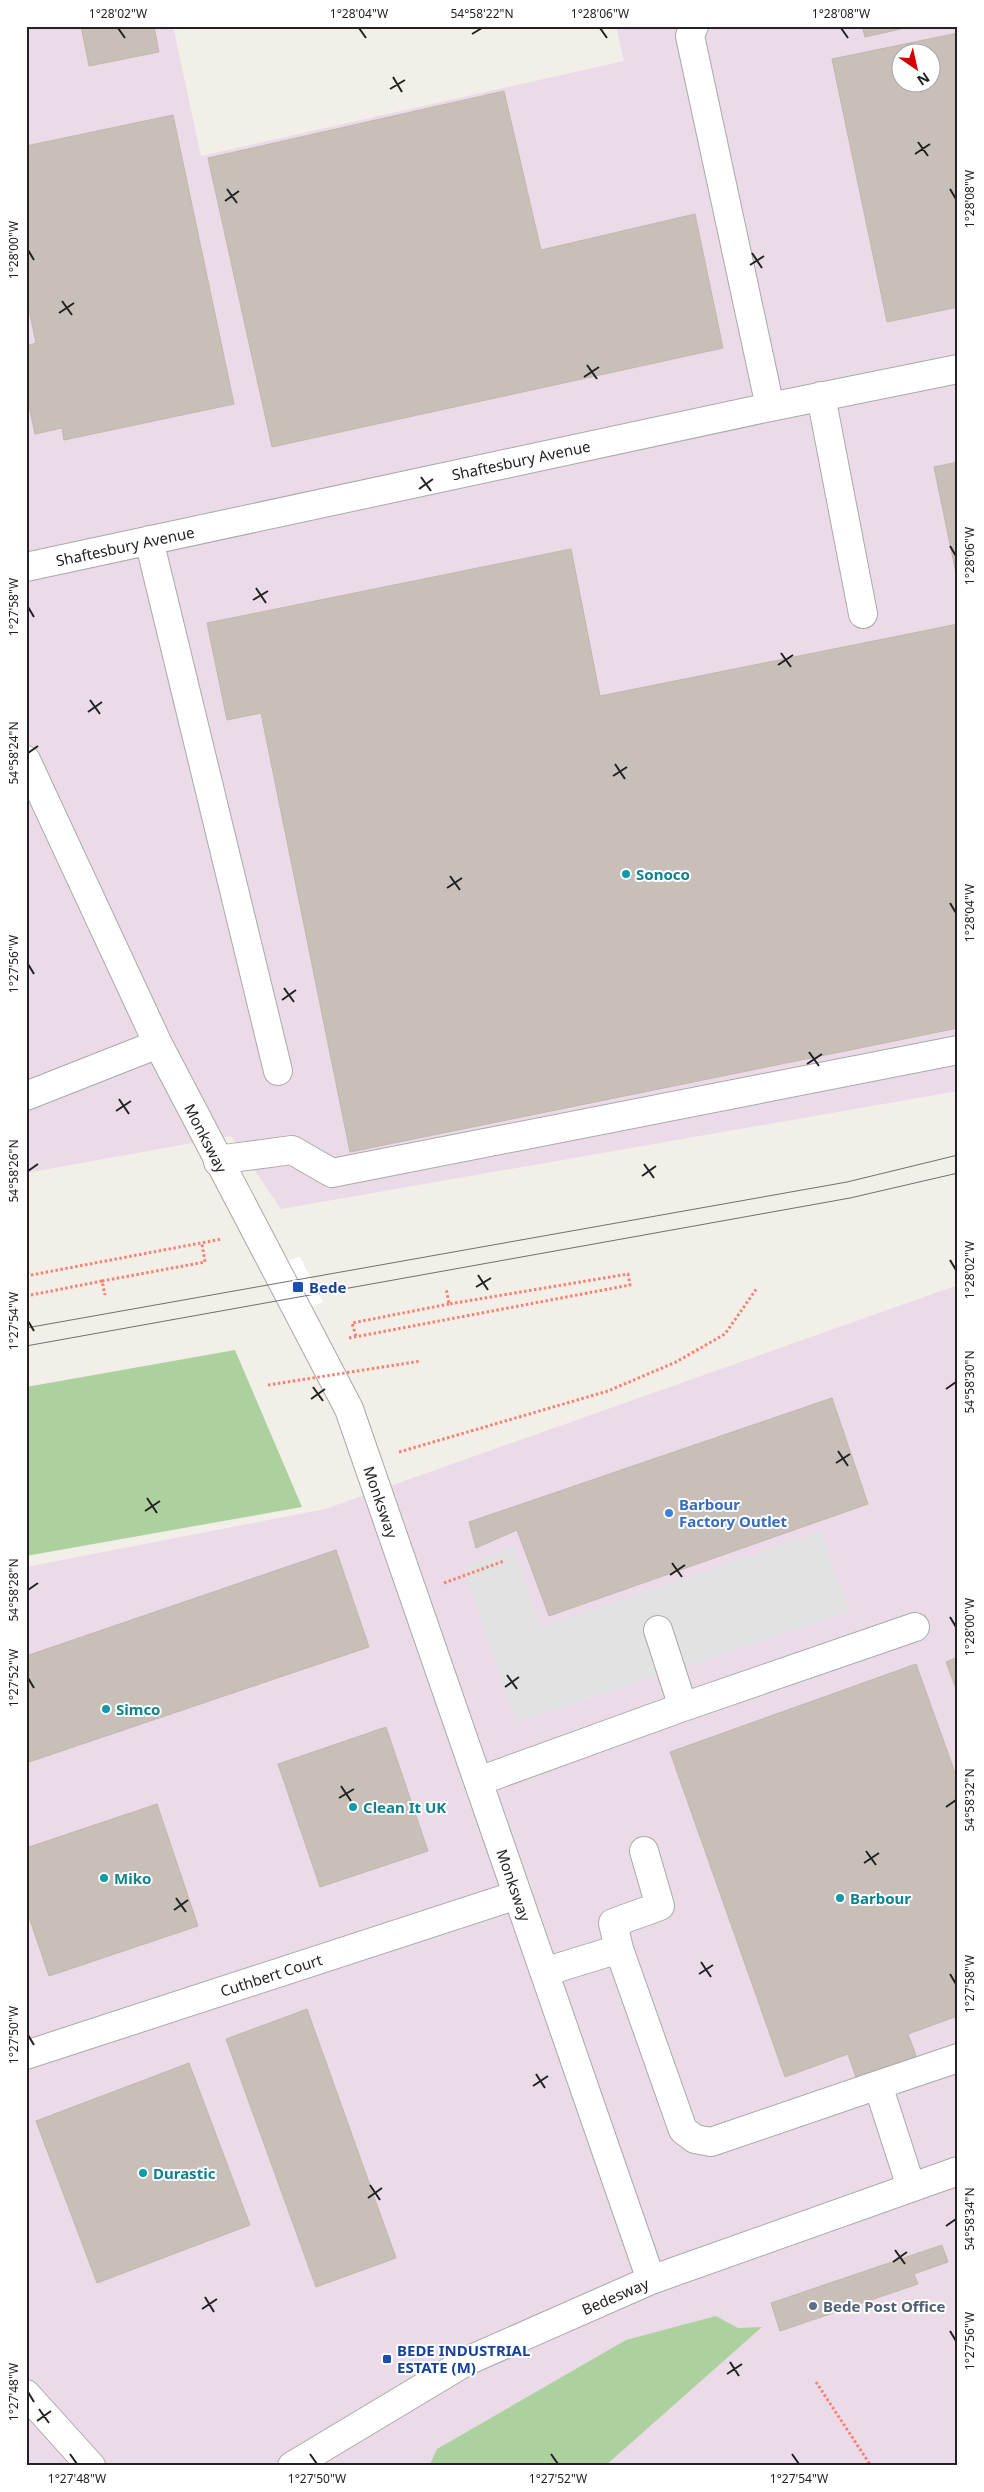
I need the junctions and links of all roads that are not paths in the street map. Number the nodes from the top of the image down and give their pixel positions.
1 (694, 26) edge
2 (958, 369) edge
3 (821, 396) junction
4 (770, 407) junction
5 (149, 540) junction
6 (26, 568) edge
7 (863, 614) dead end
8 (26, 760) edge
9 (158, 1044) junction
10 (958, 1050) edge
11 (278, 1071) dead end
12 (26, 1096) edge
13 (218, 1162) junction
14 (915, 1627) dead end
15 (658, 1630) dead end
16 (683, 1707) junction
17 (480, 1781) junction
18 (644, 1851) dead end
19 (517, 1895) junction
20 (620, 1949) junction
21 (544, 1972) junction
22 (26, 2055) edge
23 (958, 2058) edge
24 (878, 2085) junction
25 (958, 2171) edge
26 (911, 2187) junction
27 (651, 2280) junction
28 (26, 2394) edge
29 (296, 2464) edge
30 (91, 2466) edge

1 - 4 street
2 - 3 street, Shaftesbury Avenue
3 - 4 street, Shaftesbury Avenue
3 - 7 street
4 - 5 street, Shaftesbury Avenue
5 - 6 street, Shaftesbury Avenue
5 - 11 street
8 - 9 street, Monksway
9 - 12 street
9 - 13 street, Monksway
10 - 13 street
13 - 17 street, Monksway
14 - 16 street
15 - 16 street
16 - 17 street
17 - 19 street, Monksway
18 - 20 street
19 - 21 street, Monksway
19 - 22 street, Cuthbert Court
20 - 21 street
20 - 24 street
21 - 27 street, Monksway
23 - 24 street
24 - 26 street
25 - 26 street, Bedesway
26 - 27 street, Bedesway
27 - 29 street, Bedesway
28 - 30 street

